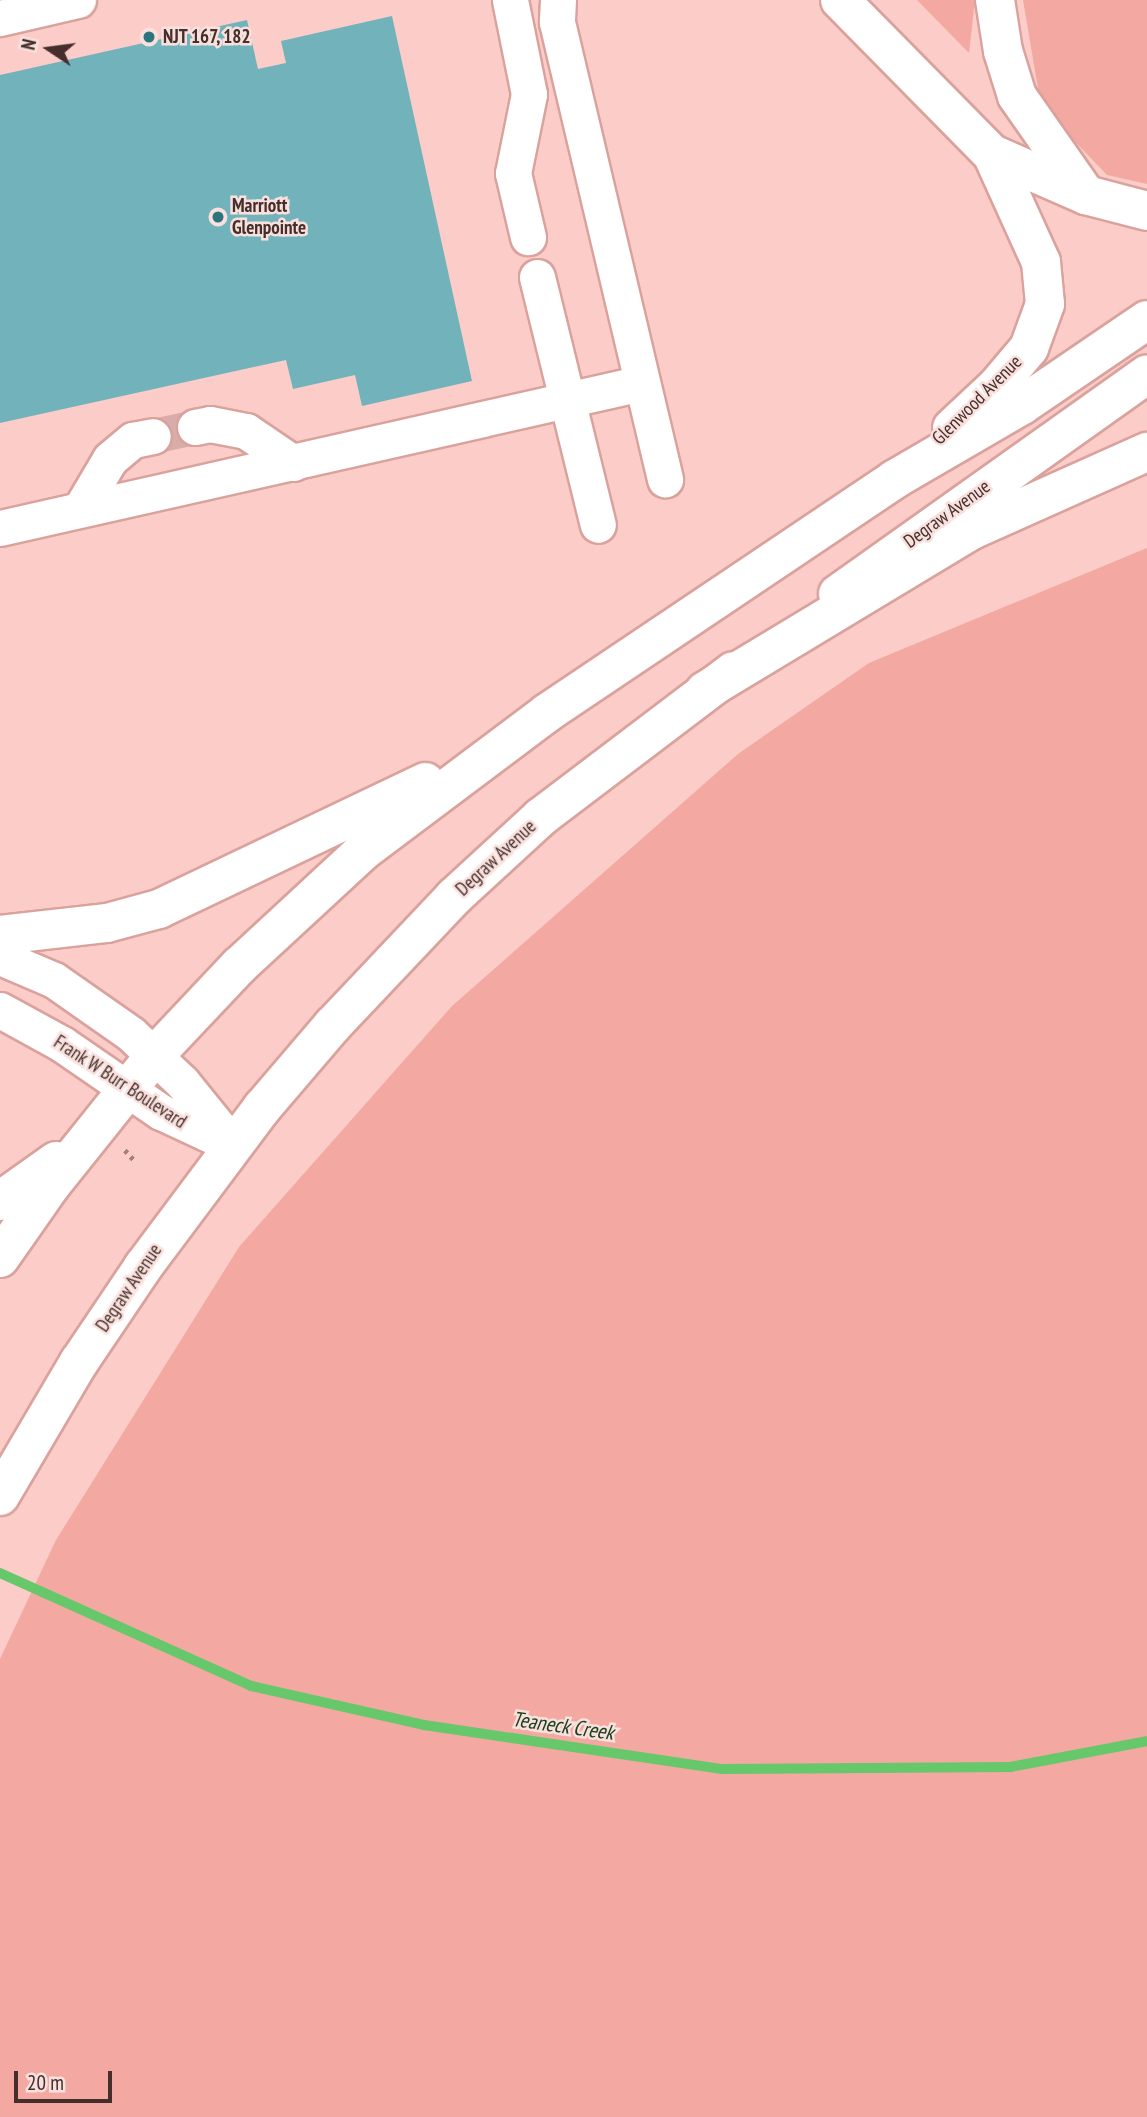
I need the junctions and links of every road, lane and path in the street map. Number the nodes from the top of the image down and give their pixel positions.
1 (78, 0) edge
2 (510, 0) edge
3 (558, 0) edge
4 (841, 0) edge
5 (995, 0) edge
6 (0, 18) edge
7 (580, 117) junction
8 (524, 132) junction
9 (992, 154) junction
10 (1086, 195) junction
11 (1147, 211) edge
12 (528, 237) dead end
13 (537, 277) dead end
14 (1147, 320) edge
15 (1147, 374) edge
16 (642, 383) junction
17 (571, 401) junction
18 (195, 427) tunnel mouth
19 (153, 436) tunnel mouth
20 (1147, 452) edge
21 (293, 463) junction
22 (664, 479) dead end
23 (895, 479) junction
24 (81, 508) junction
25 (598, 525) dead end
26 (0, 528) edge
27 (705, 691) junction
28 (499, 746) junction
29 (0, 935) edge
30 (0, 957) edge
31 (0, 1010) edge
32 (155, 1055) junction
33 (126, 1090) junction
34 (86, 1139) junction
35 (233, 1145) junction
36 (0, 1200) edge
37 (0, 1258) edge
38 (0, 1496) edge

1 - 6 street
2 - 8 street
3 - 7 street
4 - 9 main road, Glenwood Avenue
5 - 10 main road
7 - 8 street
7 - 16 street
8 - 12 street
9 - 10 main road, Glenwood Avenue
9 - 23 main road, Glenwood Avenue
10 - 11 main road, Glenwood Avenue
13 - 17 street
14 - 23 main road
15 - 27 main road, Degraw Avenue
16 - 17 street
16 - 22 street
17 - 21 street
17 - 25 street
18 - 21 street
19 - 24 street
20 - 27 main road
21 - 24 street
23 - 28 main road
24 - 26 street
27 - 35 main road, Degraw Avenue
28 - 29 main road
28 - 32 main road
30 - 32 street, Frank W Burr Boulevard
31 - 33 street, Frank W Burr Boulevard
32 - 33 main road
32 - 35 street, Frank W Burr Boulevard
33 - 34 main road
33 - 35 street, Frank W Burr Boulevard
34 - 36 main road
34 - 37 main road
35 - 38 main road, Degraw Avenue

